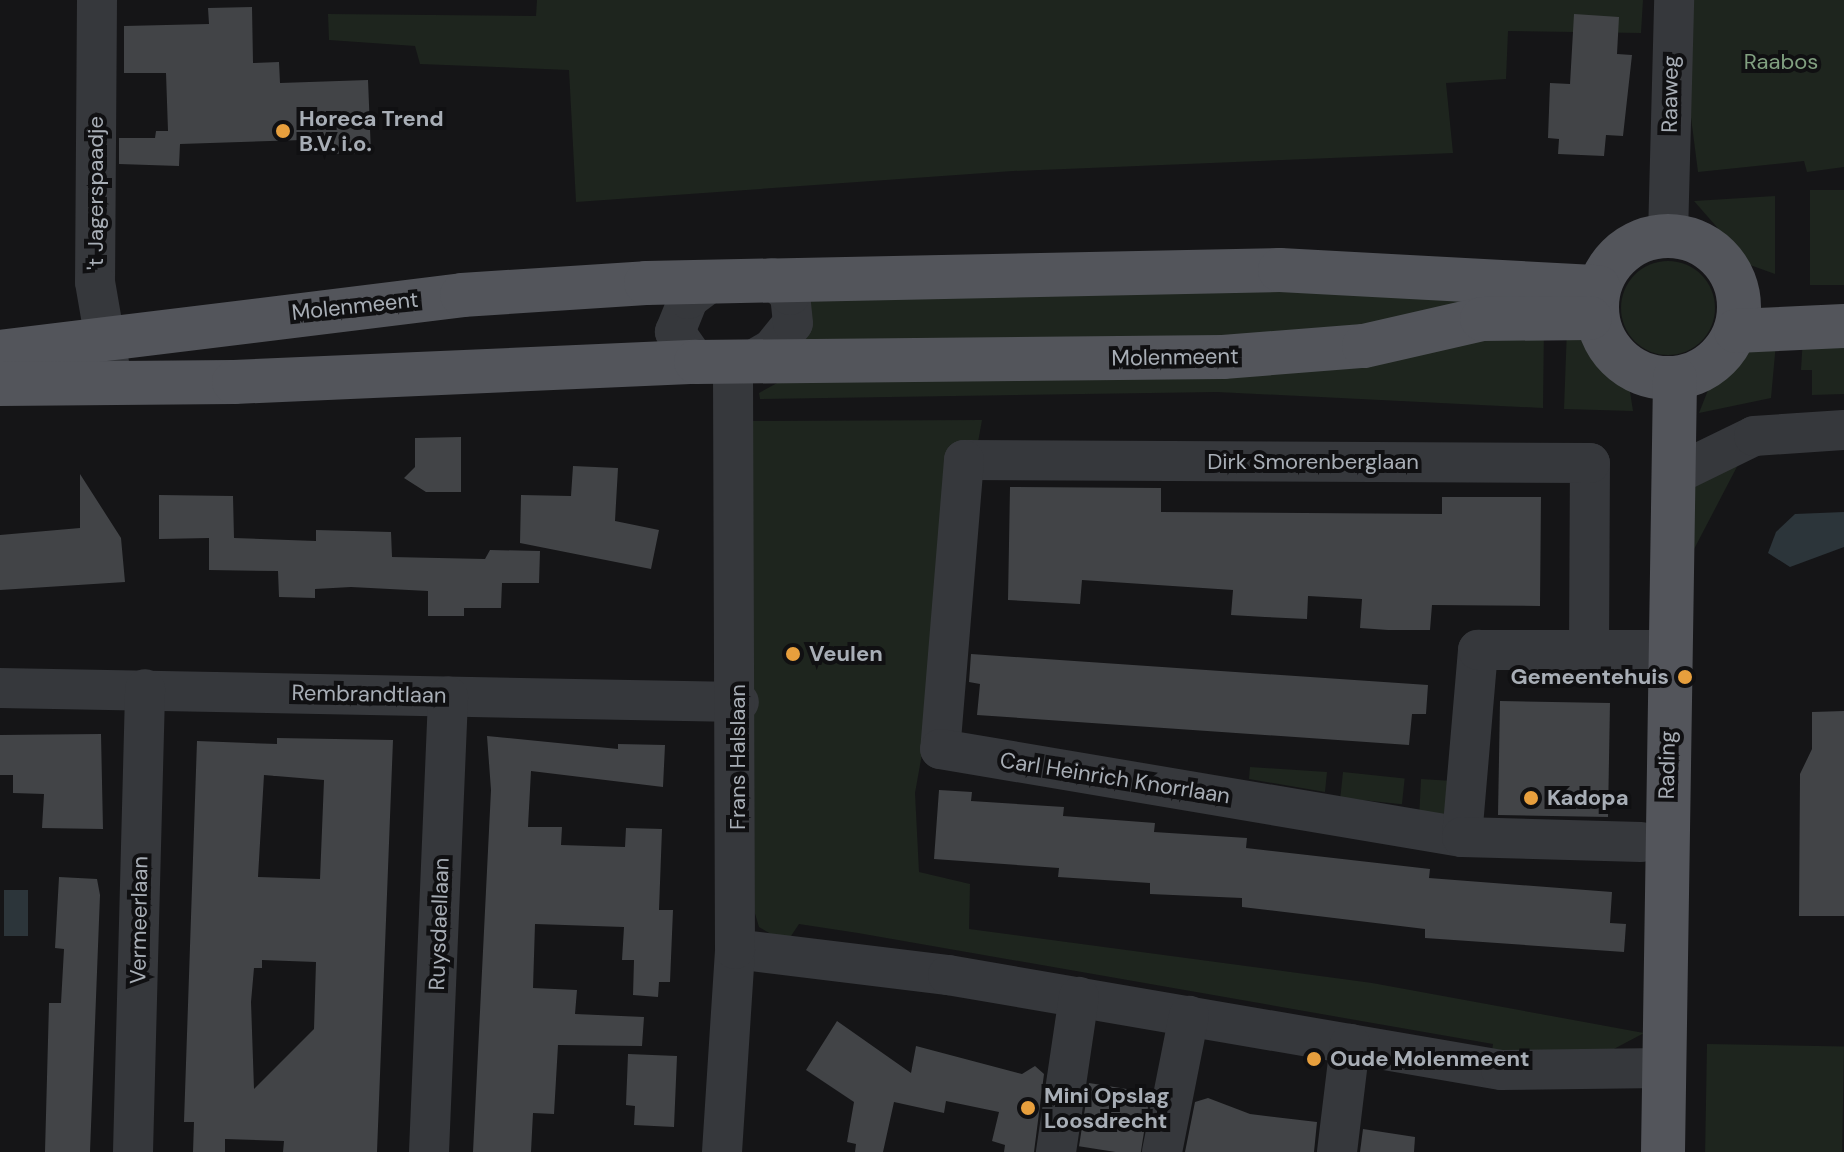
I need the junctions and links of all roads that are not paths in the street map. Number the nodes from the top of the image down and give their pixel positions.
1 (97, 0) edge
2 (1674, 0) edge
3 (1668, 236) junction
4 (772, 278) junction
5 (712, 281) junction
6 (1844, 296) edge
7 (1598, 303) junction
8 (1737, 314) junction
9 (1844, 326) edge
10 (105, 335) junction
11 (0, 352) edge
12 (727, 361) junction
13 (1675, 378) junction
14 (0, 384) edge
15 (113, 385) junction
16 (1844, 430) edge
17 (1672, 476) junction
18 (952, 574) joint
19 (1589, 649) junction
20 (1668, 650) junction
21 (0, 688) edge
22 (145, 689) junction
23 (448, 696) junction
24 (739, 702) junction
25 (1462, 837) junction
26 (1641, 842) dead end
27 (735, 949) junction
28 (1079, 997) junction
29 (1189, 1016) junction
30 (1350, 1044) junction
31 (1661, 1068) junction
32 (133, 1152) edge
33 (429, 1152) edge
34 (722, 1152) edge
35 (1056, 1152) edge
36 (1162, 1152) edge
37 (1337, 1152) edge
38 (1663, 1152) edge

1 - 10 street, 't Jagerspaadje
2 - 3 street, Raaweg
3 - 7 main road
3 - 8 main road
4 - 5 main road, Molenmeent
4 - 7 main road, Molenmeent
4 - 12 street
5 - 10 main road, Molenmeent
5 - 12 street
6 - 8 main road
7 - 12 main road, Molenmeent
7 - 13 main road
8 - 9 main road
8 - 13 main road
10 - 11 main road, Molenmeent
10 - 15 street, 't Jagerspaadje
12 - 15 main road, Molenmeent
12 - 24 street, Frans Halslaan
13 - 17 main road, Rading
14 - 15 main road, Molenmeent
16 - 17 street
17 - 20 main road, Rading
18 - 19 street, Dirk Smorenberglaan
18 - 25 street, Carl Heinrich Knorrlaan
19 - 20 street
19 - 25 street
20 - 31 main road, Rading
21 - 22 street, Rembrandtlaan
22 - 23 street, Rembrandtlaan
22 - 32 street, Vermeerlaan
23 - 24 street, Rembrandtlaan
23 - 33 street, Ruysdaellaan
24 - 27 street, Frans Halslaan
25 - 26 street, Carl Heinrich Knorrlaan
27 - 28 street
27 - 34 street, Frans Halslaan
28 - 29 street
28 - 35 street
29 - 30 street
29 - 36 street
30 - 31 street
30 - 37 street
31 - 38 main road, Rading

